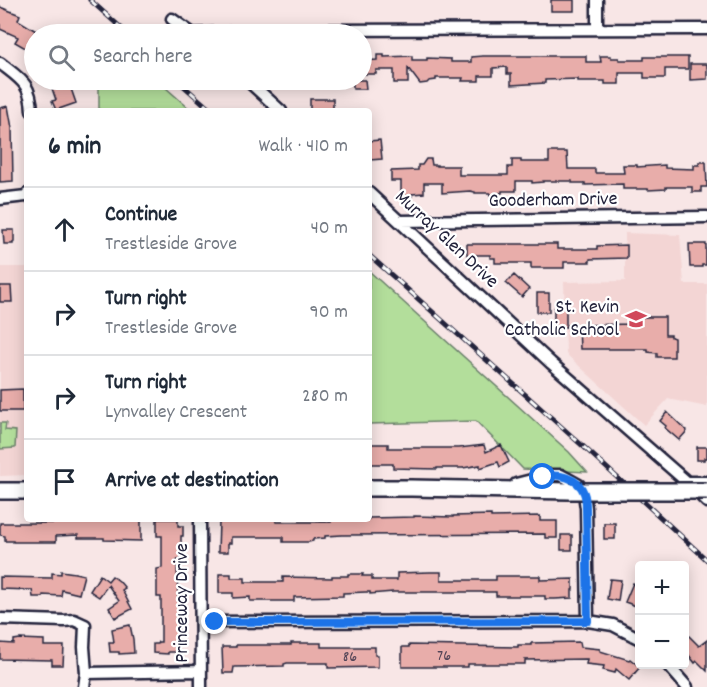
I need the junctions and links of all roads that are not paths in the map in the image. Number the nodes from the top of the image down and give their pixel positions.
1 (597, 0) edge
2 (172, 19) dead end
3 (179, 24) edge
4 (597, 29) junction
5 (707, 29) edge
6 (372, 30) edge
7 (0, 63) edge
8 (24, 83) edge
9 (29, 90) edge
10 (258, 90) edge
11 (32, 108) edge
12 (278, 108) edge
13 (24, 196) edge
14 (372, 196) edge
15 (0, 198) edge
16 (707, 217) edge
17 (399, 221) junction
18 (687, 482) junction
19 (707, 482) edge
20 (516, 484) dead end
21 (372, 488) edge
22 (0, 491) edge
23 (24, 491) edge
24 (707, 491) edge
25 (707, 502) edge
26 (200, 522) edge
27 (0, 619) edge
28 (588, 621) junction
29 (201, 622) junction
30 (635, 637) edge
31 (671, 669) edge
32 (201, 670) junction
33 (86, 674) junction
34 (84, 687) edge
35 (201, 687) edge
36 (687, 687) edge

1 - 4 street
2 - 3 street
4 - 5 street
4 - 6 street
7 - 8 street
9 - 11 street
10 - 12 street
13 - 15 street
14 - 17 street, Murray Glen Drive
16 - 17 street, Gooderham Drive
17 - 18 street, Murray Glen Drive
18 - 19 street
18 - 25 street, Murray Glen Drive
20 - 28 street
21 - 24 street, bridge
22 - 23 street
26 - 29 street, Princeway Drive
27 - 33 street
28 - 29 street
28 - 30 street
29 - 32 street, Princeway Drive
31 - 36 street
32 - 33 street
32 - 35 street, Princeway Drive
33 - 34 street

